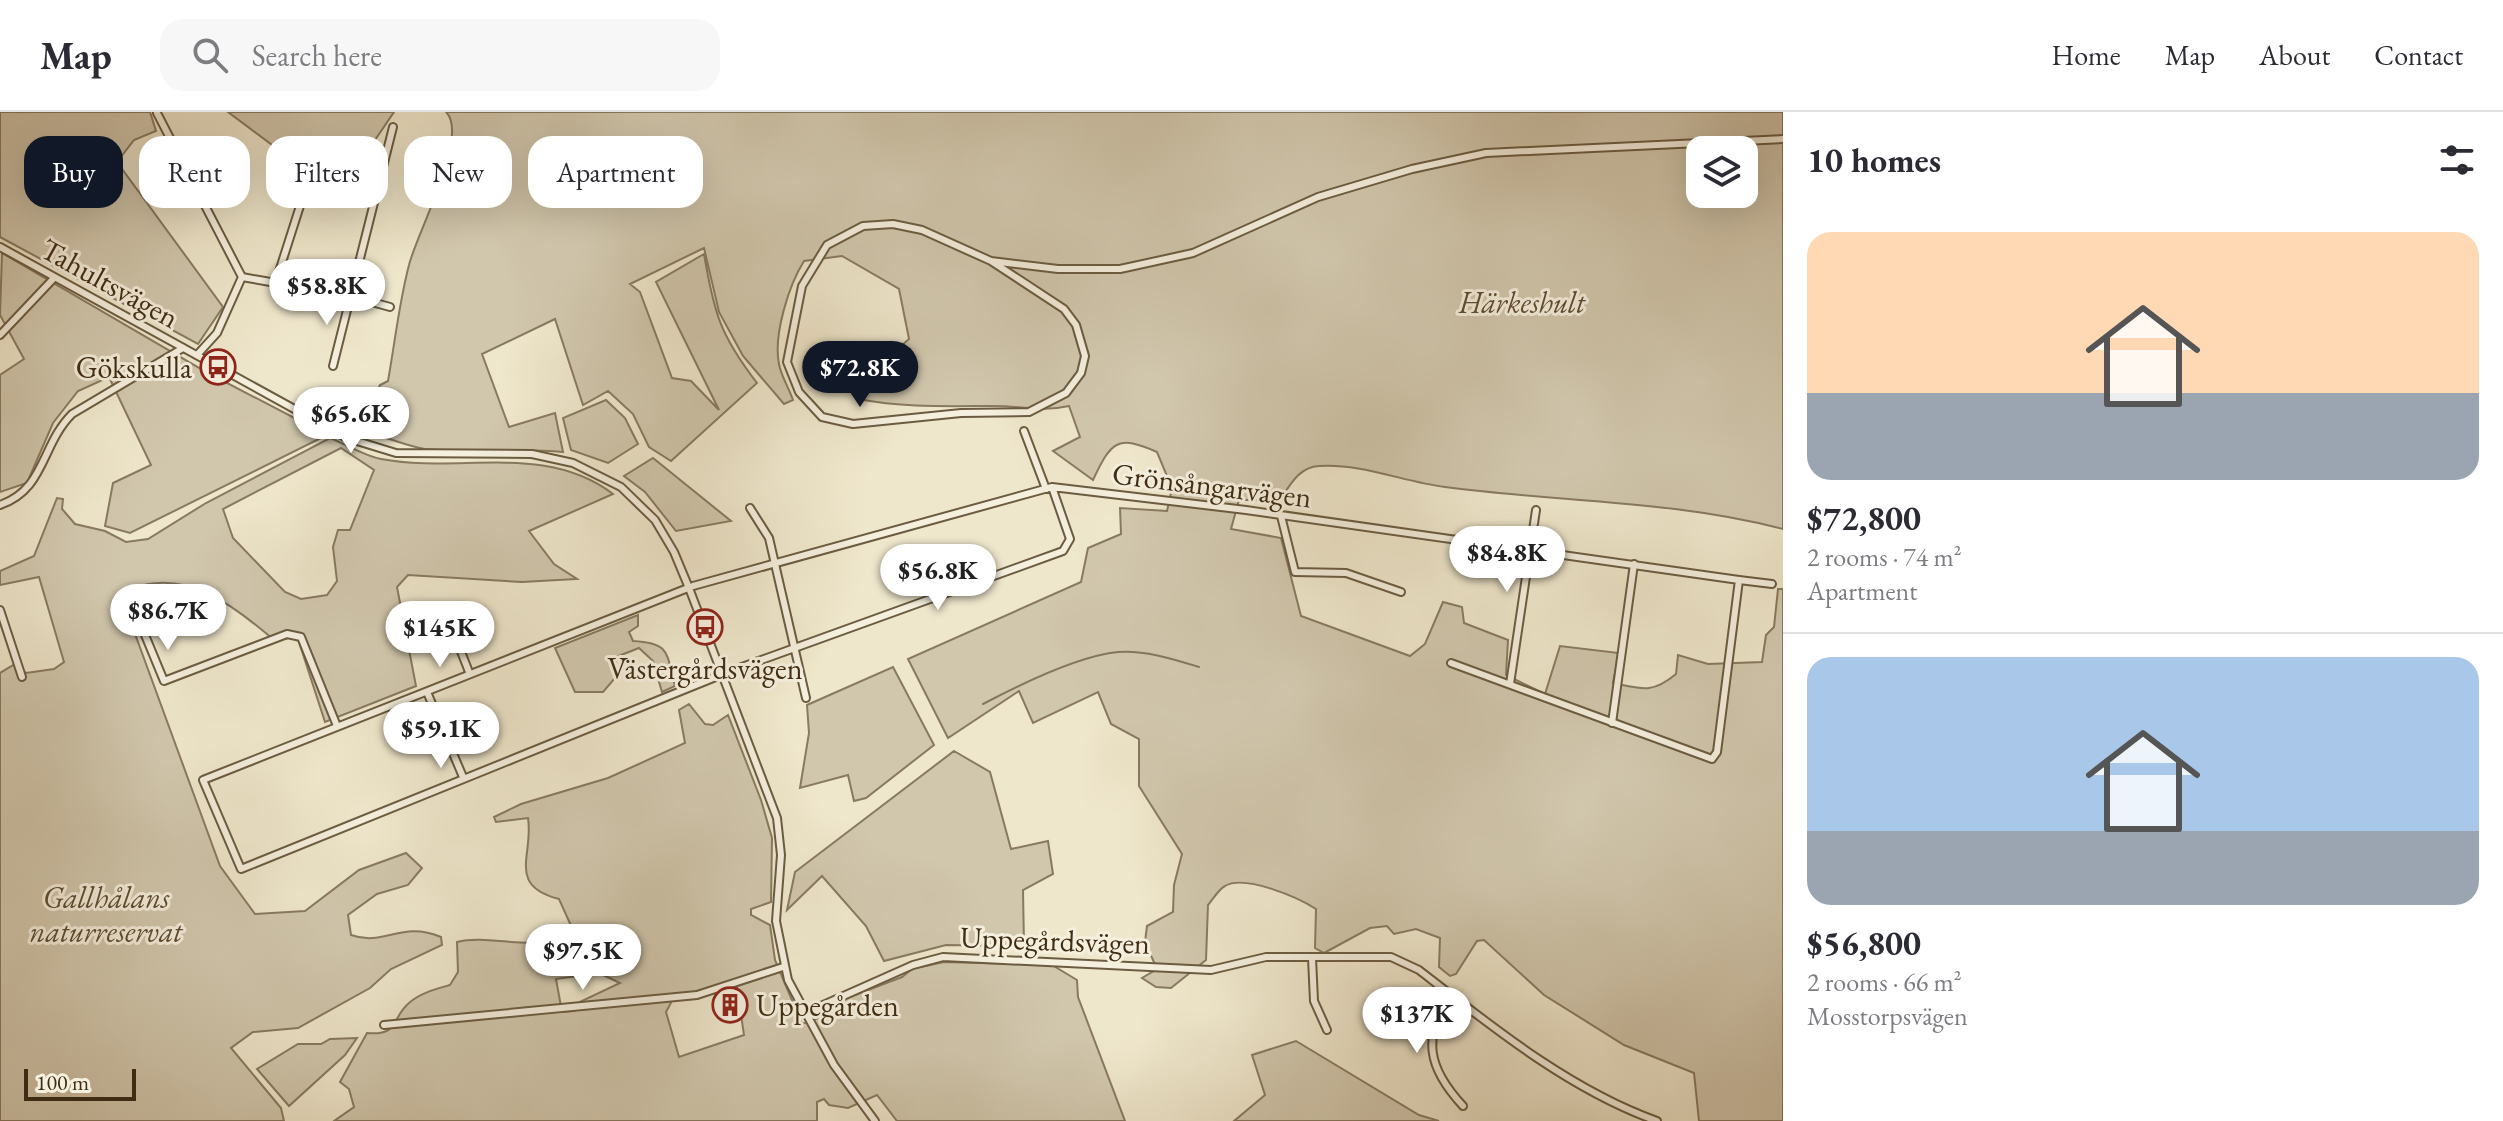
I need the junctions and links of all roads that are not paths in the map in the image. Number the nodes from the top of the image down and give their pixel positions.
1 (157, 113) edge
2 (393, 127) dead end
3 (168, 136) edge
4 (1783, 139) edge
5 (205, 208) edge
6 (299, 208) edge
7 (0, 247) edge
8 (991, 261) junction
9 (242, 277) junction
10 (54, 278) junction
11 (276, 281) junction
12 (350, 296) junction
13 (390, 307) dead end
14 (0, 335) edge
15 (183, 348) junction
16 (197, 355) junction
17 (333, 366) dead end
18 (1024, 431) dead end
19 (1049, 488) junction
20 (0, 505) edge
21 (750, 508) dead end
22 (1536, 510) dead end
23 (1281, 516) junction
24 (1528, 550) junction
25 (773, 562) junction
26 (1634, 564) junction
27 (1739, 580) junction
28 (1772, 584) dead end
29 (689, 588) junction
30 (1401, 592) dead end
31 (0, 610) edge
32 (449, 621) dead end
33 (145, 635) dead end
34 (792, 649) junction
35 (1451, 663) dead end
36 (469, 672) junction
37 (720, 675) junction
38 (22, 677) dead end
39 (1510, 684) junction
40 (427, 692) junction
41 (806, 698) dead end
42 (1612, 723) junction
43 (337, 726) junction
44 (463, 777) junction
45 (1312, 958) junction
46 (783, 967) junction
47 (1446, 992) junction
48 (805, 1013) junction
49 (384, 1025) dead end
50 (1327, 1030) dead end
51 (1463, 1106) dead end
52 (875, 1121) edge
53 (1657, 1121) edge

1 - 3 street
2 - 12 street
4 - 8 street
5 - 9 street
6 - 11 street
7 - 10 street, Tahultsvägen
8 - 8 street
9 - 11 street
9 - 16 street
10 - 14 street
10 - 15 street, Tahultsvägen
11 - 12 street
12 - 13 street
12 - 17 street
15 - 16 street, Tahultsvägen
15 - 20 street
16 - 29 street, Tahultsvägen
18 - 19 street
19 - 23 street, Grönsångarvägen
19 - 25 street, Grönsångarvägen
19 - 34 street
21 - 25 street
22 - 24 street
23 - 24 street, Grönsångarvägen
23 - 30 street
24 - 26 street, Grönsångarvägen
24 - 39 street
25 - 29 street, Grönsångarvägen
25 - 34 street
26 - 27 street, Grönsångarvägen
26 - 42 street
27 - 28 street, Grönsångarvägen
27 - 42 street
29 - 36 street
29 - 37 street, Tahultsvägen
31 - 38 street
32 - 36 street
33 - 43 street
34 - 37 street
34 - 41 street
35 - 39 street
36 - 40 street
37 - 44 street
37 - 46 street, Tahultsvägen
39 - 42 street
40 - 43 street
40 - 44 street
43 - 44 street
45 - 47 street, Uppegårdsvägen
45 - 48 street, Uppegårdsvägen
45 - 50 street
46 - 48 street, Tahultsvägen
46 - 49 street
47 - 51 street
47 - 53 street, Uppegårdsvägen
48 - 52 street, Tahultsvägen

